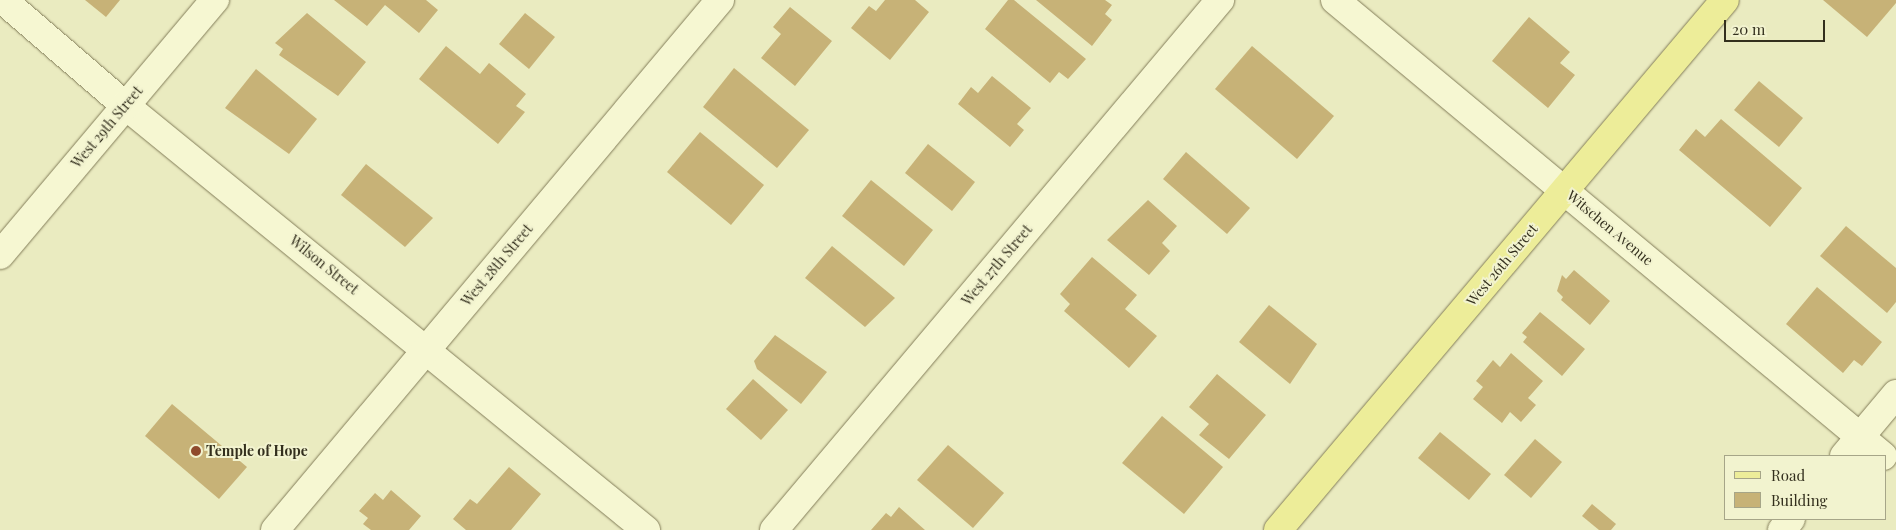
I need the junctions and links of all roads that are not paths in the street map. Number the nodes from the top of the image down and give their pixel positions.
1 (3, 0) edge
2 (215, 0) edge
3 (720, 0) edge
4 (1220, 0) edge
5 (1335, 0) edge
6 (1725, 0) edge
7 (126, 106) junction
8 (1565, 190) junction
9 (0, 255) edge
10 (427, 348) junction
11 (1896, 394) edge
12 (1852, 447) edge
13 (1878, 455) edge
14 (1886, 459) edge
15 (1896, 467) edge
16 (1790, 520) edge
17 (275, 530) edge
18 (646, 530) edge
19 (774, 530) edge
20 (1278, 530) edge
21 (1782, 530) edge

1 - 7 street, Wilson Street
2 - 7 street, West 29th Street
3 - 10 street, West 28th Street
4 - 19 street, West 27th Street
5 - 8 street, Witschen Avenue
6 - 8 main road, West 26th Street
7 - 9 street, West 29th Street
7 - 10 street, Wilson Street
8 - 12 street, Witschen Avenue
8 - 20 main road, West 26th Street
10 - 17 street, West 28th Street
10 - 18 street, Wilson Street
11 - 12 street
12 - 13 street, Witschen Avenue
14 - 15 street, Witschen Avenue
16 - 21 street

